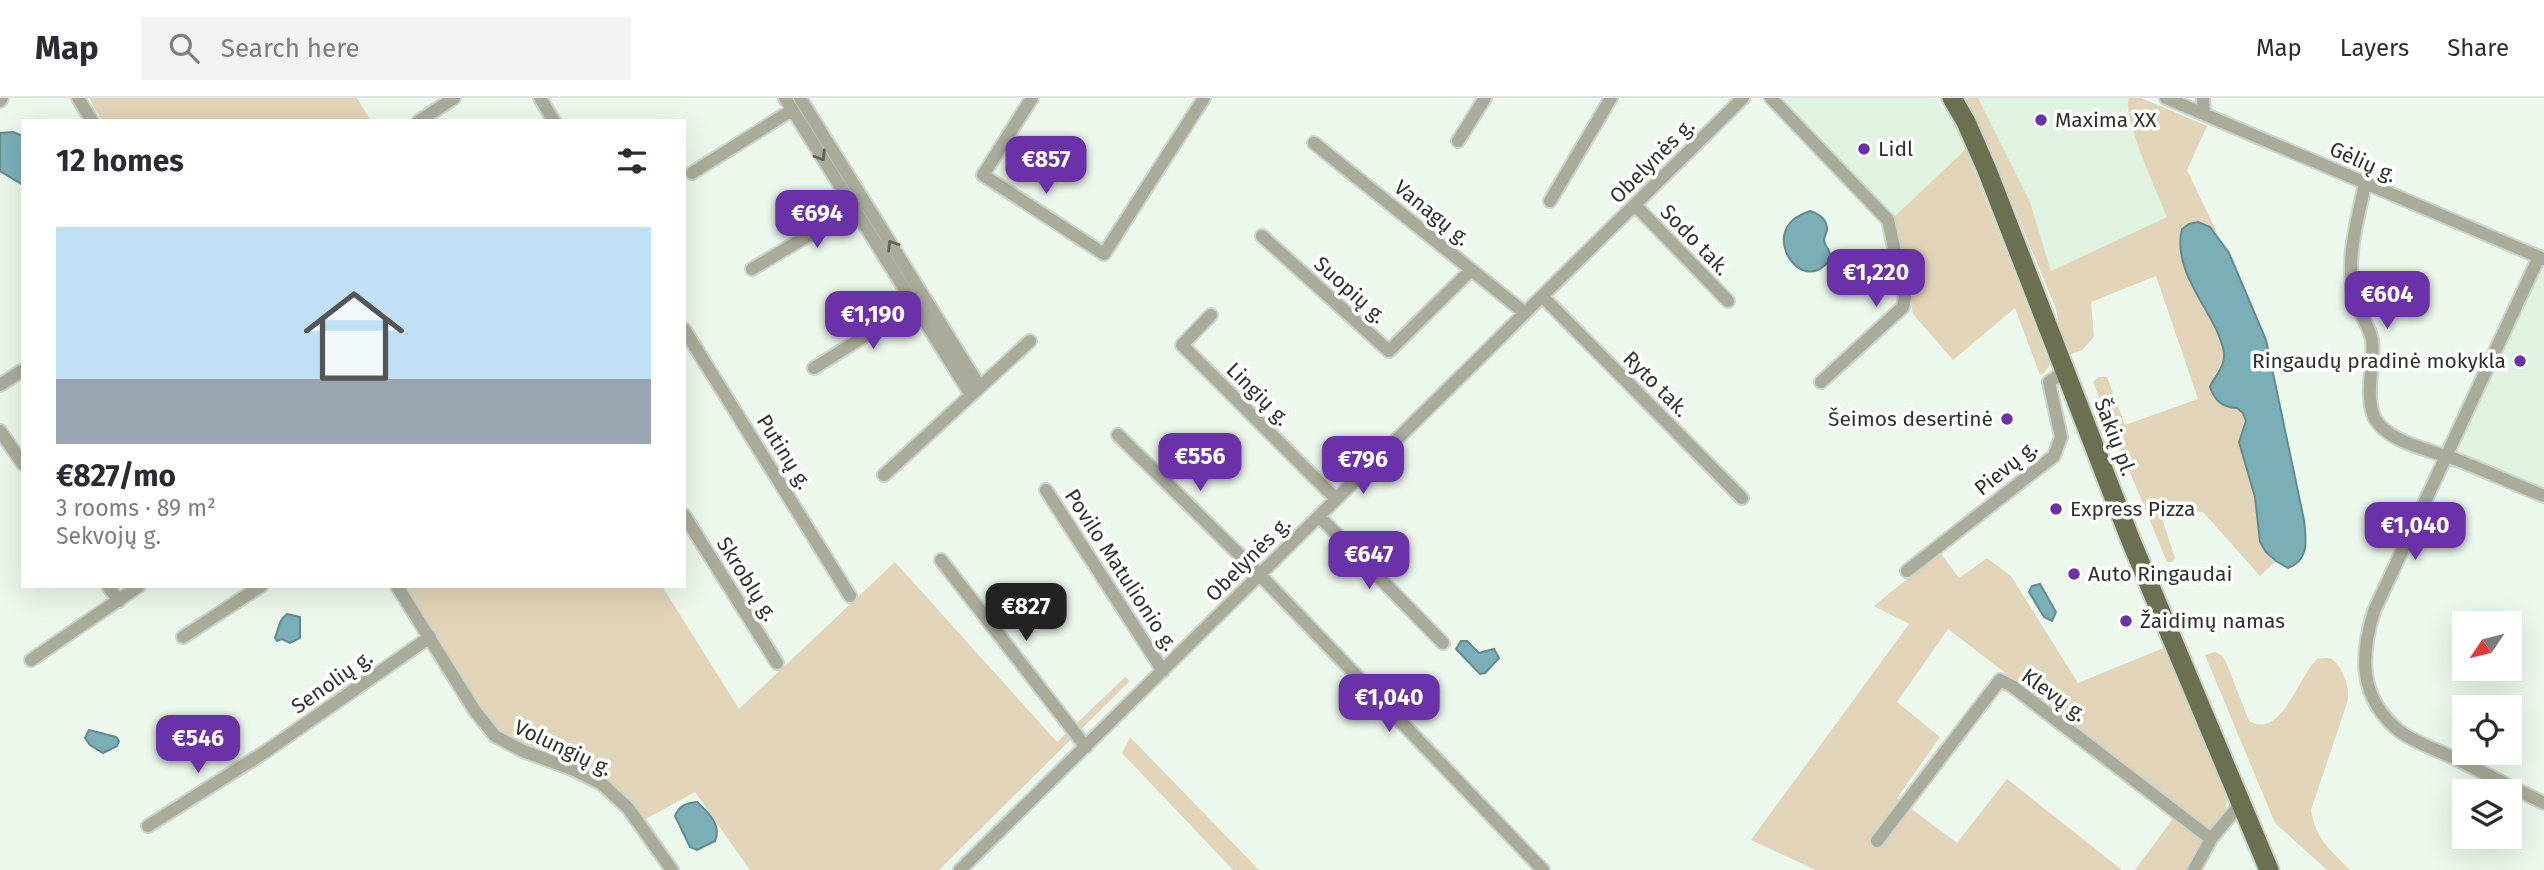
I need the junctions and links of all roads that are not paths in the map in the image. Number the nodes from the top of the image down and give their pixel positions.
1 (78, 98) edge
2 (454, 98) edge
3 (540, 98) edge
4 (785, 98) edge
5 (800, 98) edge
6 (1032, 98) edge
7 (1204, 98) edge
8 (1485, 98) edge
9 (1611, 98) edge
10 (1743, 98) edge
11 (1771, 98) edge
12 (1952, 98) edge
13 (2166, 98) edge
14 (2203, 98) edge
15 (792, 110) junction
16 (2204, 114) junction
17 (435, 116) edge
18 (91, 119) edge
19 (553, 119) edge
20 (1458, 141) dead end
21 (1314, 143) dead end
22 (692, 173) dead end
23 (2365, 184) junction
24 (1550, 201) dead end
25 (859, 205) junction
26 (1635, 205) junction
27 (1262, 236) dead end
28 (2541, 258) edge
29 (752, 269) dead end
30 (1471, 270) junction
31 (1542, 296) junction
32 (1728, 301) dead end
33 (914, 305) junction
34 (1525, 313) junction
35 (1211, 315) dead end
36 (686, 332) edge
37 (1030, 341) dead end
38 (814, 368) dead end
39 (21, 371) edge
40 (2065, 371) junction
41 (3, 378) edge
42 (1821, 382) dead end
43 (975, 391) junction
44 (0, 431) edge
45 (1118, 435) dead end
46 (2446, 457) junction
47 (21, 461) edge
48 (884, 475) dead end
49 (1046, 490) dead end
50 (2544, 496) edge
51 (1742, 498) dead end
52 (1336, 499) junction
53 (1319, 516) junction
54 (686, 518) edge
55 (941, 560) dead end
56 (1907, 571) dead end
57 (1260, 575) junction
58 (109, 588) edge
59 (136, 588) edge
60 (258, 588) edge
61 (398, 588) edge
62 (850, 596) dead end
63 (119, 601) junction
64 (183, 637) dead end
65 (430, 637) junction
66 (1443, 643) dead end
67 (31, 660) dead end
68 (777, 663) dead end
69 (1163, 671) junction
70 (1086, 747) junction
71 (2241, 803) junction
72 (2544, 803) edge
73 (148, 826) dead end
74 (2211, 839) junction
75 (1877, 841) dead end
76 (672, 870) edge
77 (960, 870) edge
78 (1543, 870) edge
79 (2194, 870) edge
80 (2269, 870) edge

1 - 18 street
2 - 17 street
3 - 19 street
4 - 15 street
5 - 25 street
6 - 7 street
8 - 20 street
9 - 24 street
10 - 26 street, Obelynės g.
11 - 42 street
12 - 40 main road, Šakių pl.
13 - 16 street, Gėlių g.
14 - 16 street
15 - 22 street
15 -> 25 street
16 - 23 street, Gėlių g.
21 - 30 street, Vanagų g.
23 - 28 street, Gėlių g.
23 - 46 street
25 - 29 street
25 - 33 street
43 -> 25 street
26 - 31 street, Obelynės g.
26 - 32 street, Sodo tak.
27 - 30 street, Suopių g.
28 - 46 street
30 - 34 street, Vanagų g.
31 - 34 street, Obelynės g.
31 - 51 street, Ryto tak.
33 - 38 street
33 - 43 street
34 - 52 street, Obelynės g.
35 - 52 street, Lingių g.
36 - 62 street, Putinų g.
37 - 43 street
39 - 41 street
40 - 56 street, Pievų g.
40 - 71 main road, Šakių pl.
43 - 48 street
44 - 47 street
45 - 57 street
46 - 50 street
46 - 72 street
49 - 69 street, Povilo Matulionio g.
52 - 53 street, Obelynės g.
53 - 57 street, Obelynės g.
53 - 66 street
54 - 68 street, Skroblų g.
55 - 70 street
57 - 69 street, Obelynės g.
57 - 78 street
58 - 63 street
59 - 63 street
60 - 64 street
61 - 65 street, Volungių g.
63 - 67 street
65 - 73 street, Senolių g.
65 - 76 street, Volungių g.
69 - 70 street, Obelynės g.
70 - 77 street, Obelynės g.
71 - 74 street
71 - 80 main road, Šakių pl.
74 - 75 street, Klevų g.
74 - 79 street

